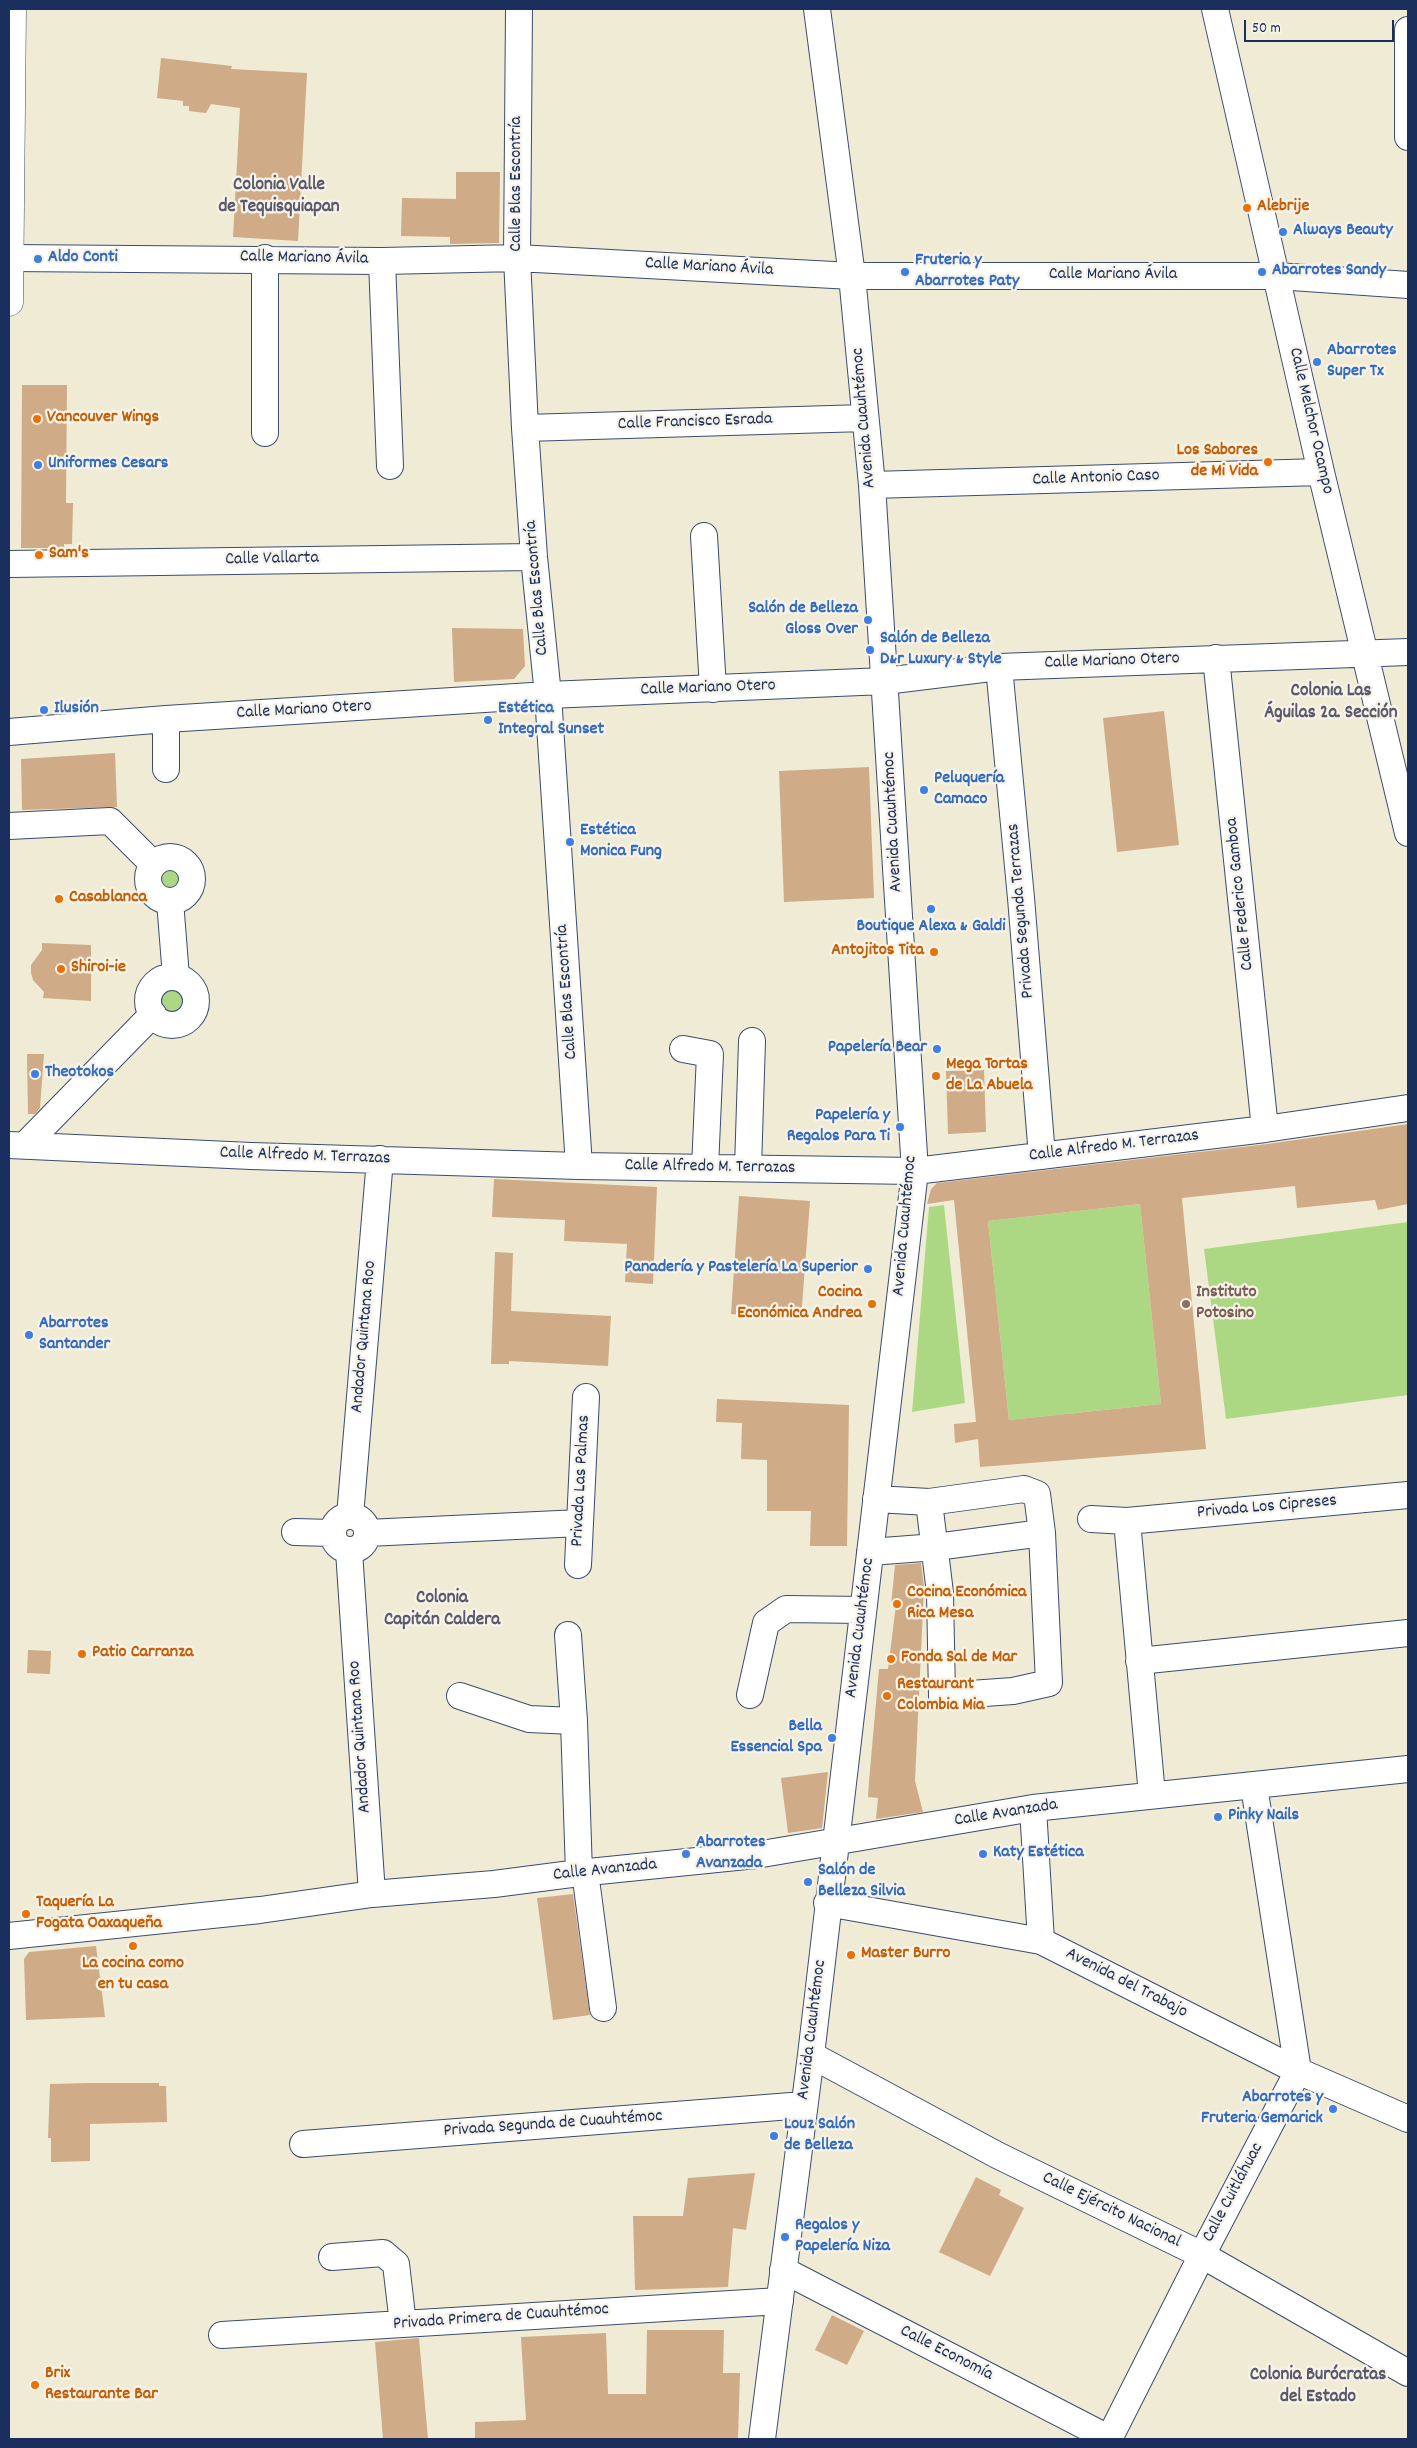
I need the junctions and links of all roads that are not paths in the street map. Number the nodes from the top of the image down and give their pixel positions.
1 (12, 9) edge
2 (519, 9) edge
3 (817, 9) edge
4 (1215, 9) edge
5 (1408, 30) edge
6 (1408, 137) edge
7 (10, 258) edge
8 (264, 258) junction
9 (517, 258) junction
10 (382, 261) junction
11 (852, 276) junction
12 (1277, 276) junction
13 (1408, 285) edge
14 (9, 302) edge
15 (865, 418) junction
16 (525, 428) junction
17 (265, 433) dead end
18 (390, 466) dead end
19 (1321, 472) junction
20 (872, 485) junction
21 (704, 536) dead end
22 (534, 557) junction
23 (9, 564) edge
24 (1408, 652) edge
25 (1366, 653) junction
26 (1216, 658) junction
27 (999, 667) junction
28 (885, 681) junction
29 (713, 689) junction
30 (548, 695) junction
31 (166, 719) junction
32 (9, 732) edge
33 (166, 769) dead end
34 (9, 826) edge
35 (1408, 833) edge
36 (154, 864) junction
37 (170, 901) junction
38 (176, 977) junction
39 (153, 1014) junction
40 (752, 1040) dead end
41 (683, 1049) dead end
42 (1408, 1108) edge
43 (1265, 1128) junction
44 (17, 1145) edge
45 (1042, 1156) junction
46 (380, 1159) junction
47 (579, 1166) junction
48 (705, 1168) junction
49 (748, 1168) junction
50 (915, 1171) junction
51 (586, 1397) dead end
52 (1408, 1495) edge
53 (876, 1499) junction
54 (929, 1502) junction
55 (1090, 1519) dead end
56 (1127, 1521) junction
57 (580, 1523) junction
58 (295, 1532) dead end
59 (350, 1533) junction
60 (1042, 1533) junction
61 (936, 1547) junction
62 (870, 1552) junction
63 (578, 1565) dead end
64 (863, 1610) junction
65 (1408, 1634) edge
66 (568, 1635) dead end
67 (1139, 1661) junction
68 (750, 1695) dead end
69 (460, 1696) dead end
70 (574, 1721) junction
71 (1408, 1769) edge
72 (1254, 1786) junction
73 (1152, 1795) junction
74 (1033, 1808) junction
75 (836, 1841) junction
76 (582, 1872) junction
77 (372, 1894) junction
78 (828, 1903) junction
79 (9, 1936) edge
80 (1041, 1941) junction
81 (603, 2008) dead end
82 (811, 2055) junction
83 (1298, 2071) junction
84 (804, 2105) junction
85 (1408, 2119) edge
86 (303, 2144) dead end
87 (1202, 2255) junction
88 (332, 2257) dead end
89 (783, 2270) junction
90 (780, 2301) junction
91 (403, 2324) junction
92 (222, 2335) dead end
93 (1408, 2372) edge
94 (764, 2438) edge
95 (1109, 2439) edge

1 - 7 main road
2 - 9 street, Calle Blas Escontría
3 - 11 street, Avenida Cuauhtémoc
4 - 12 street, Calle Melchor Ocampo
5 - 6 street
7 - 8 street, Calle Mariano Ávila
7 - 14 main road
8 - 10 street, Calle Mariano Ávila
8 - 17 street
9 - 10 street, Calle Mariano Ávila
9 - 11 street, Calle Mariano Ávila
9 - 16 street, Calle Blas Escontría
10 - 18 street
11 - 12 street, Calle Mariano Ávila
11 - 15 street, Avenida Cuauhtémoc
12 - 13 street, Calle Mariano Ávila
12 - 19 street, Calle Melchor Ocampo
15 - 16 street, Calle Francisco Esrada
15 - 20 street, Avenida Cuauhtémoc
16 - 22 street, Calle Blas Escontría
19 - 20 street, Calle Antonio Caso
19 - 25 street, Calle Melchor Ocampo
20 - 28 street, Avenida Cuauhtémoc
21 - 29 street
22 - 23 street, Calle Vallarta
22 - 30 street, Calle Blas Escontría
24 - 25 street, Calle Mariano Otero
25 - 26 street, Calle Mariano Otero
25 - 35 street, Calle Melchor Ocampo
26 - 27 street, Calle Mariano Otero
26 - 43 street, Calle Federico Gamboa
27 - 28 street, Calle Mariano Otero
27 - 45 street, Privada Segunda Terrazas
28 - 29 street, Calle Mariano Otero
28 - 50 street, Avenida Cuauhtémoc
29 - 30 street, Calle Mariano Otero
30 - 31 street, Calle Mariano Otero
30 - 47 street, Calle Blas Escontría
31 - 32 street, Calle Mariano Otero
31 - 33 street
34 - 36 street
36 - 37 street
36 - 37 street
37 - 38 street
38 - 39 street
38 - 39 street
39 - 44 street
40 - 49 street
41 - 48 street
42 - 43 street, Calle Alfredo M. Terrazas
43 - 45 street, Calle Alfredo M. Terrazas
44 - 46 street, Calle Alfredo M. Terrazas
45 - 50 street, Calle Alfredo M. Terrazas
46 - 47 street, Calle Alfredo M. Terrazas
46 - 59 street, Andador Quintana Roo
47 - 48 street, Calle Alfredo M. Terrazas
48 - 49 street, Calle Alfredo M. Terrazas
49 - 50 street, Calle Alfredo M. Terrazas
50 - 53 street, Avenida Cuauhtémoc
51 - 57 street, Privada Las Palmas
52 - 56 street, Privada Los Cipreses
53 - 54 street
53 - 62 street, Avenida Cuauhtémoc
54 - 60 street
54 - 61 street
55 - 56 street, Privada Los Cipreses
56 - 67 street
57 - 59 street
57 - 63 street, Privada Las Palmas
58 - 59 street
59 - 77 street, Andador Quintana Roo
60 - 61 street
60 - 61 street
61 - 62 street
62 - 64 street, Avenida Cuauhtémoc
64 - 68 street
64 - 75 street, Avenida Cuauhtémoc
65 - 67 street
66 - 70 street
67 - 73 street
69 - 70 street
70 - 76 street
71 - 72 street, Calle Avanzada
72 - 73 street, Calle Avanzada
72 - 83 street
73 - 74 street, Calle Avanzada
74 - 75 street, Calle Avanzada
74 - 80 street
75 - 76 street, Calle Avanzada
75 - 78 street, Avenida Cuauhtémoc
76 - 77 street, Calle Avanzada
76 - 81 street
77 - 79 street, Calle Avanzada
78 - 80 street, Avenida del Trabajo
78 - 82 street, Avenida Cuauhtémoc
80 - 83 street, Avenida del Trabajo
82 - 84 street, Avenida Cuauhtémoc
82 - 87 street, Calle Ejército Nacional
83 - 85 street, Avenida del Trabajo
83 - 87 street, Calle Cuitláhuac
84 - 86 street, Privada Segunda de Cuauhtémoc
84 - 89 street, Avenida Cuauhtémoc
87 - 93 street, Calle Ejército Nacional
87 - 95 street, Calle Cuitláhuac
88 - 91 street
89 - 90 street, Avenida Cuauhtémoc
89 - 95 street, Calle Economía
90 - 91 street, Privada Primera de Cuauhtémoc
90 - 94 street, Avenida Cuauhtémoc
91 - 92 street, Privada Primera de Cuauhtémoc

